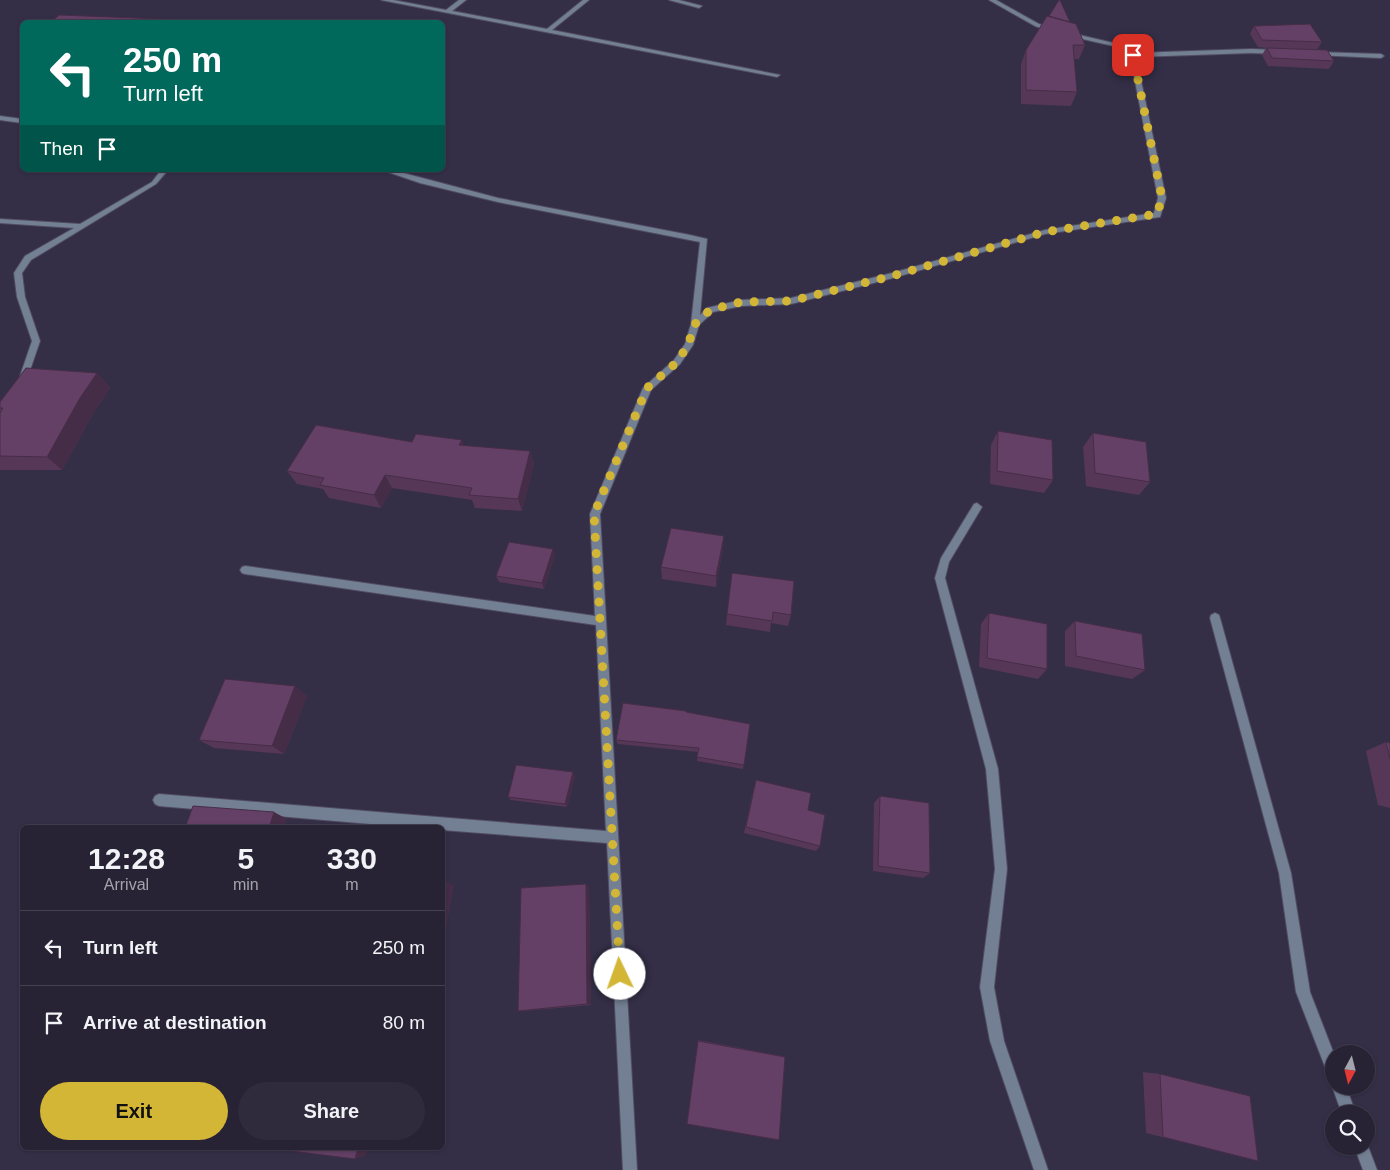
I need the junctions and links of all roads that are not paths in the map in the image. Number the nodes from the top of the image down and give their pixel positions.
1 (384, 0) edge
2 (463, 0) edge
3 (586, 0) edge
4 (672, 0) edge
5 (992, 0) edge
6 (699, 6) dead end
7 (447, 12) junction
8 (548, 31) junction
9 (1281, 52) edge
10 (1311, 53) edge
11 (1133, 55) junction
12 (1380, 56) dead end
13 (777, 75) dead end
14 (0, 118) edge
15 (20, 121) edge
16 (163, 172) edge
17 (391, 172) edge
18 (0, 221) edge
19 (83, 226) junction
20 (695, 324) junction
21 (19, 388) edge
22 (977, 507) dead end
23 (245, 570) dead end
24 (1215, 618) dead end
25 (601, 621) junction
26 (159, 800) dead end
27 (613, 838) junction
28 (1325, 1049) edge
29 (1364, 1155) edge
30 (630, 1170) edge
31 (1041, 1170) edge
32 (1370, 1170) edge

1 - 7 street
2 - 7 street
3 - 8 street
4 - 6 street
5 - 11 street
7 - 8 street
8 - 13 street
9 - 11 street
10 - 12 street
11 - 20 street
14 - 15 street
16 - 19 street
17 - 20 street
18 - 19 street
19 - 21 street
20 - 25 street
22 - 31 street
23 - 25 street
24 - 28 street
25 - 27 street
26 - 27 street
27 - 30 street
29 - 32 street

